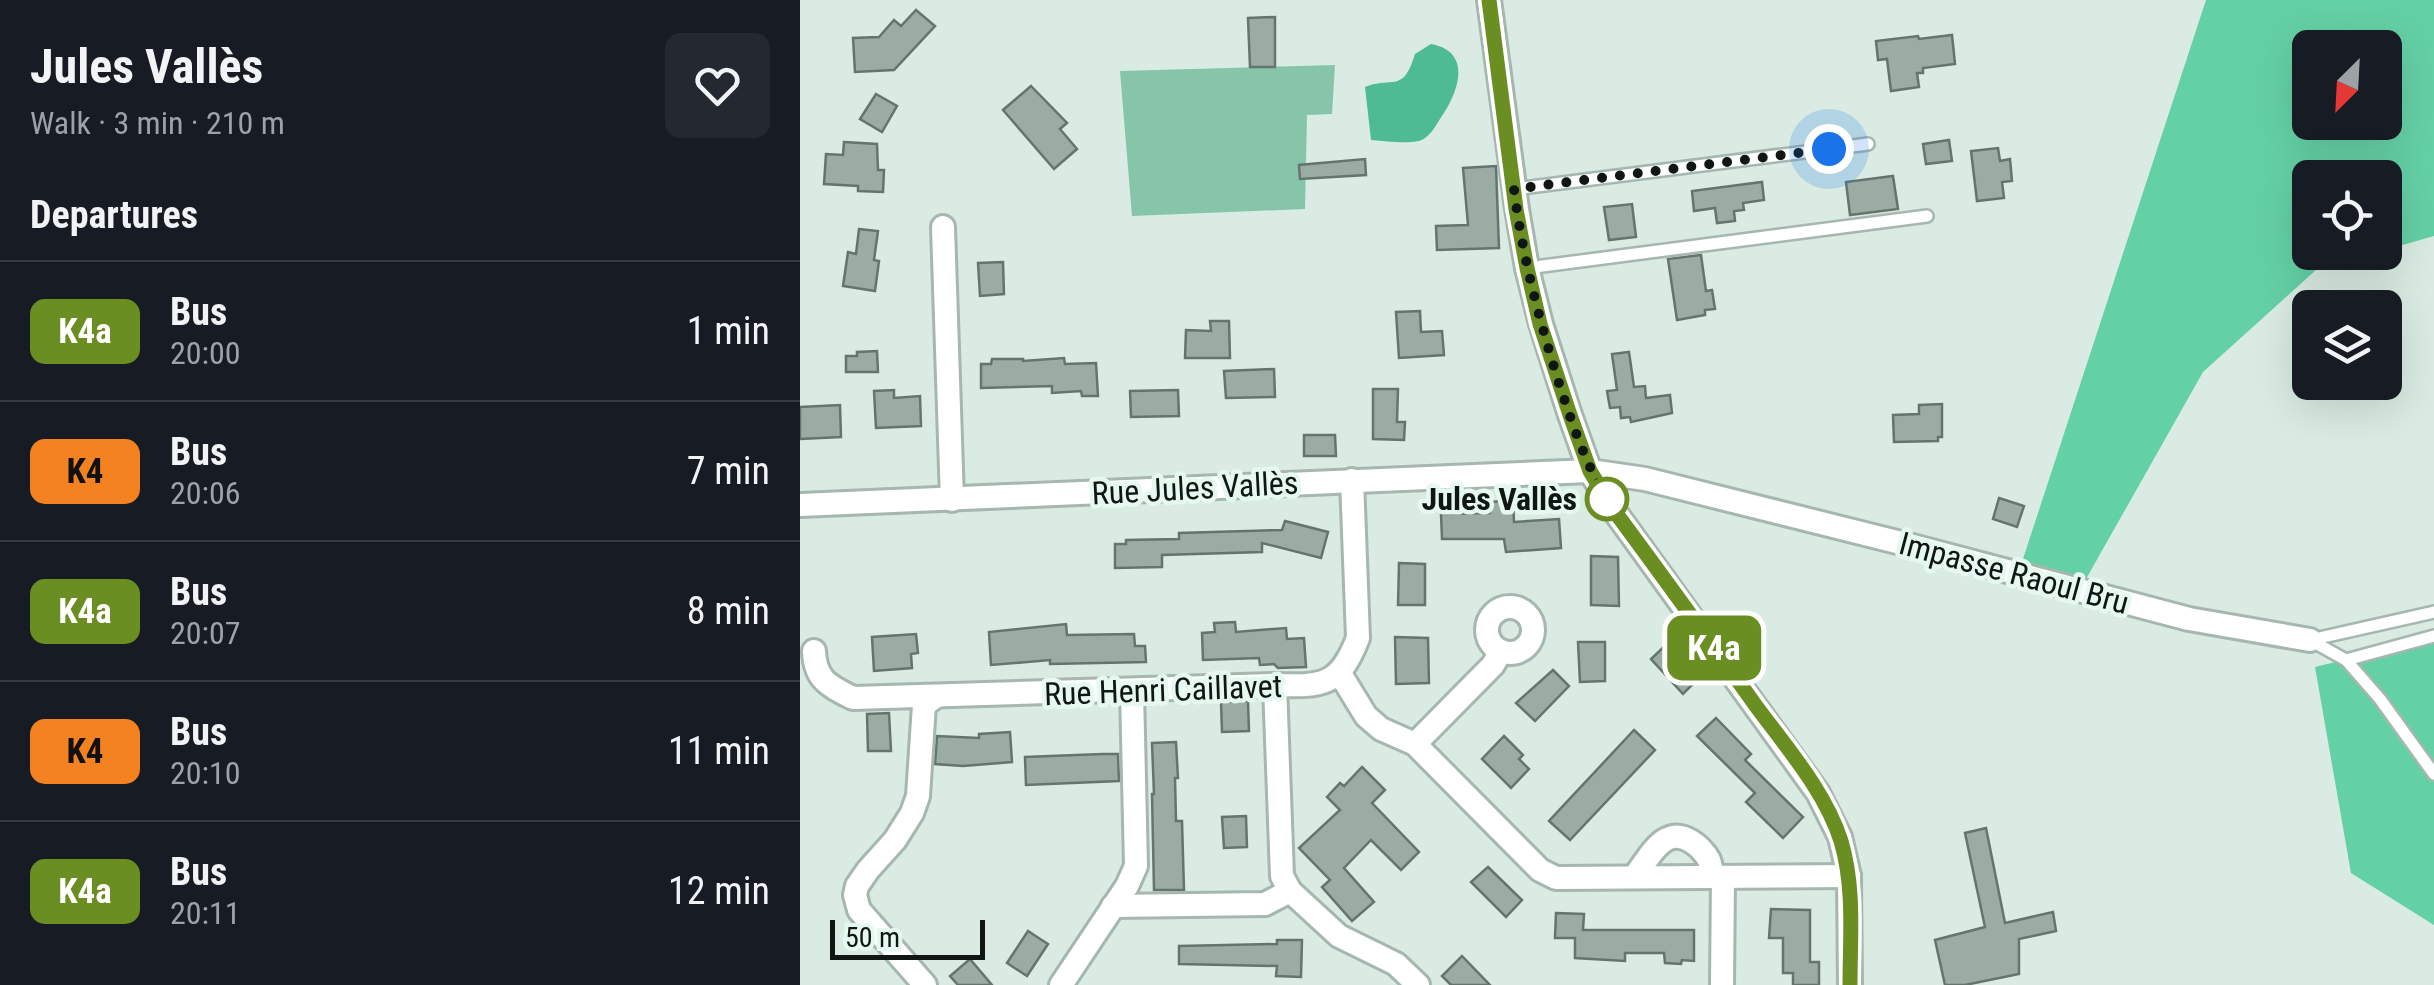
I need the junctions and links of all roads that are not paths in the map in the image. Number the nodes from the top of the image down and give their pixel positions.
1 (1490, 0) edge
2 (1868, 144) dead end
3 (1514, 189) junction
4 (1928, 216) dead end
5 (943, 227) dead end
6 (1527, 268) junction
7 (1590, 471) junction
8 (1352, 480) junction
9 (952, 500) junction
10 (800, 505) edge
11 (2434, 612) edge
12 (2434, 636) edge
13 (2310, 640) junction
14 (814, 651) dead end
15 (1502, 651) dead end
16 (2346, 660) junction
17 (1339, 672) junction
18 (1274, 685) junction
19 (1132, 691) junction
20 (935, 697) junction
21 (1415, 744) junction
22 (2434, 774) edge
23 (1849, 876) junction
24 (1634, 877) junction
25 (1718, 877) junction
26 (1290, 892) junction
27 (1114, 906) junction
28 (925, 985) edge
29 (1061, 985) edge
30 (1418, 985) edge
31 (1722, 985) edge
32 (1850, 985) edge

1 - 3 street
2 - 3 lane
3 - 6 street
4 - 6 lane
5 - 9 street
6 - 7 street
7 - 8 street, Rue Jules Vallès
7 - 13 street, Impasse Raoul Bru
7 - 23 street
8 - 9 street, Rue Jules Vallès
8 - 17 street
9 - 10 street, Rue Jules Vallès
11 - 13 lane
12 - 16 lane
13 - 16 lane, Impasse Raoul Bru
14 - 20 street, Rue Henri Caillavet
15 - 21 street
16 - 22 lane
17 - 18 street, Rue Henri Caillavet
17 - 21 street
18 - 19 street, Rue Henri Caillavet
18 - 26 street
19 - 20 street, Rue Henri Caillavet
19 - 27 street
20 - 28 street
21 - 24 street
23 - 25 street
23 - 32 street
24 - 25 street
24 - 25 street
25 - 31 street
26 - 27 street
26 - 30 street
27 - 29 street

